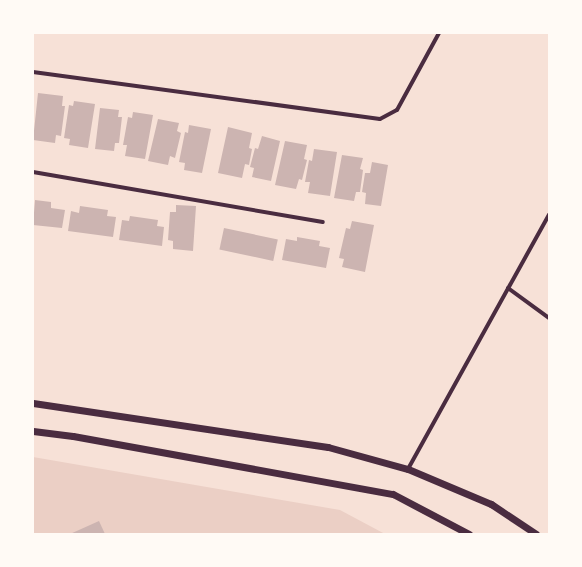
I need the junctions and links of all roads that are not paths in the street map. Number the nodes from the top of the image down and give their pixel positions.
1 (438, 33) edge
2 (33, 72) edge
3 (33, 172) edge
4 (549, 215) edge
5 (323, 222) dead end
6 (508, 288) junction
7 (549, 318) edge
8 (33, 402) edge
9 (33, 431) edge
10 (408, 469) junction
11 (469, 534) edge
12 (536, 534) edge

1 - 2 street
3 - 5 street
4 - 6 street
6 - 7 street
6 - 10 street
8 - 10 street
9 - 11 street
10 - 12 street

